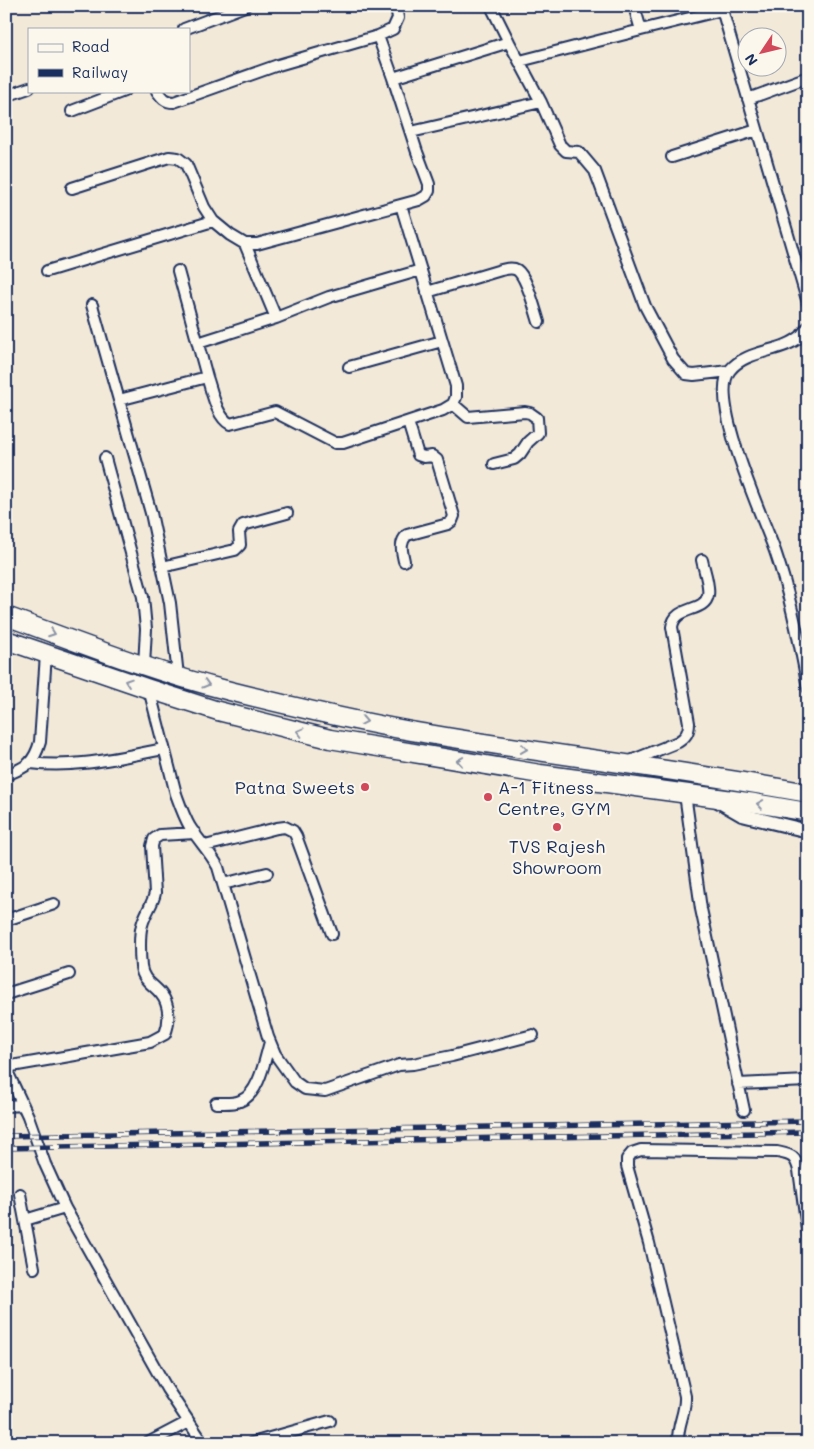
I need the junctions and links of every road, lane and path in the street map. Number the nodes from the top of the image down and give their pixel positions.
1 (245, 6) edge
2 (396, 6) edge
3 (491, 6) edge
4 (634, 6) edge
5 (721, 8) edge
6 (187, 28) edge
7 (640, 30) junction
8 (378, 36) junction
9 (509, 42) junction
10 (520, 61) junction
11 (808, 77) edge
12 (393, 78) junction
13 (28, 88) edge
14 (121, 92) edge
15 (158, 92) edge
16 (6, 96) edge
17 (748, 99) junction
18 (541, 102) junction
19 (72, 111) dead end
20 (757, 130) junction
21 (411, 132) junction
22 (672, 157) dead end
23 (72, 188) dead end
24 (401, 205) junction
25 (213, 221) junction
26 (245, 244) junction
27 (421, 270) junction
28 (47, 271) dead end
29 (178, 271) dead end
30 (427, 292) junction
31 (808, 303) edge
32 (92, 305) dead end
33 (276, 318) junction
34 (539, 322) dead end
35 (808, 327) edge
36 (442, 341) junction
37 (198, 343) junction
38 (349, 367) dead end
39 (729, 372) junction
40 (207, 377) junction
41 (119, 400) junction
42 (453, 404) junction
43 (408, 422) junction
44 (105, 458) dead end
45 (494, 464) dead end
46 (287, 513) dead end
47 (702, 560) dead end
48 (404, 561) dead end
49 (162, 567) junction
50 (6, 616) edge
51 (6, 640) edge
52 (46, 654) junction
53 (144, 666) junction
54 (178, 676) junction
55 (808, 688) edge
56 (149, 689) junction
57 (164, 749) junction
58 (31, 763) junction
59 (625, 764) junction
60 (6, 775) edge
61 (807, 792) edge
62 (685, 794) junction
63 (713, 798) junction
64 (808, 812) edge
65 (808, 831) edge
66 (195, 833) junction
67 (205, 846) junction
68 (267, 873) dead end
69 (223, 884) junction
70 (54, 904) dead end
71 (6, 920) edge
72 (332, 934) dead end
73 (69, 974) dead end
74 (6, 994) edge
75 (533, 1035) dead end
76 (270, 1042) junction
77 (6, 1068) edge
78 (808, 1081) edge
79 (738, 1084) junction
80 (216, 1103) dead end
81 (23, 1105) junction
82 (6, 1106) edge
83 (744, 1110) dead end
84 (20, 1194) dead end
85 (65, 1208) junction
86 (25, 1220) junction
87 (808, 1236) edge
88 (34, 1268) dead end
89 (330, 1421) dead end
90 (188, 1422) junction
91 (148, 1443) edge
92 (203, 1443) edge
93 (252, 1443) edge
94 (678, 1443) edge

1 - 6 street
2 - 8 street
3 - 9 street
4 - 7 street
5 - 7 street
5 - 17 street
7 - 10 street
8 - 12 street
8 - 15 street
9 - 10 street
9 - 12 street
10 - 18 street
11 - 17 street
12 - 21 street
13 - 16 street
14 - 19 street
17 - 20 street
18 - 21 street
18 - 39 street
20 - 22 street
20 - 31 street
21 - 24 street
23 - 25 street
24 - 26 street
24 - 27 street
25 - 26 street
25 - 28 street
26 - 33 street
27 - 30 street
27 - 33 street
29 - 37 street
30 - 34 street
30 - 36 street
32 - 41 street
33 - 37 street
35 - 39 street
36 - 38 street
36 - 42 street
37 - 40 street
39 - 55 street
40 - 41 street
40 - 43 street
41 - 49 street
42 - 43 street
42 - 45 street
43 - 48 street
44 - 53 street
46 - 49 street
47 - 59 street
49 - 54 street
50 -> 53 highway
51 - 52 highway
56 -> 52 highway
52 - 58 street
53 - 54 highway
54 -> 59 highway
56 - 57 street
62 -> 56 highway
57 - 58 street
57 - 66 street
58 - 60 street
59 - 61 highway
62 - 63 highway
62 - 79 street
64 -> 63 highway
63 - 65 street
66 - 67 street
66 - 77 street
67 - 69 street
67 - 72 street
68 - 69 street
69 - 76 street
70 - 71 street
73 - 74 street
75 - 76 street
76 - 80 street
77 - 81 street
78 - 79 street
79 - 83 street
81 - 82 street
81 - 85 street
84 - 86 street
85 - 86 street
85 - 90 street
86 - 88 street
87 - 94 street
89 - 93 street
90 - 91 street
90 - 92 street

